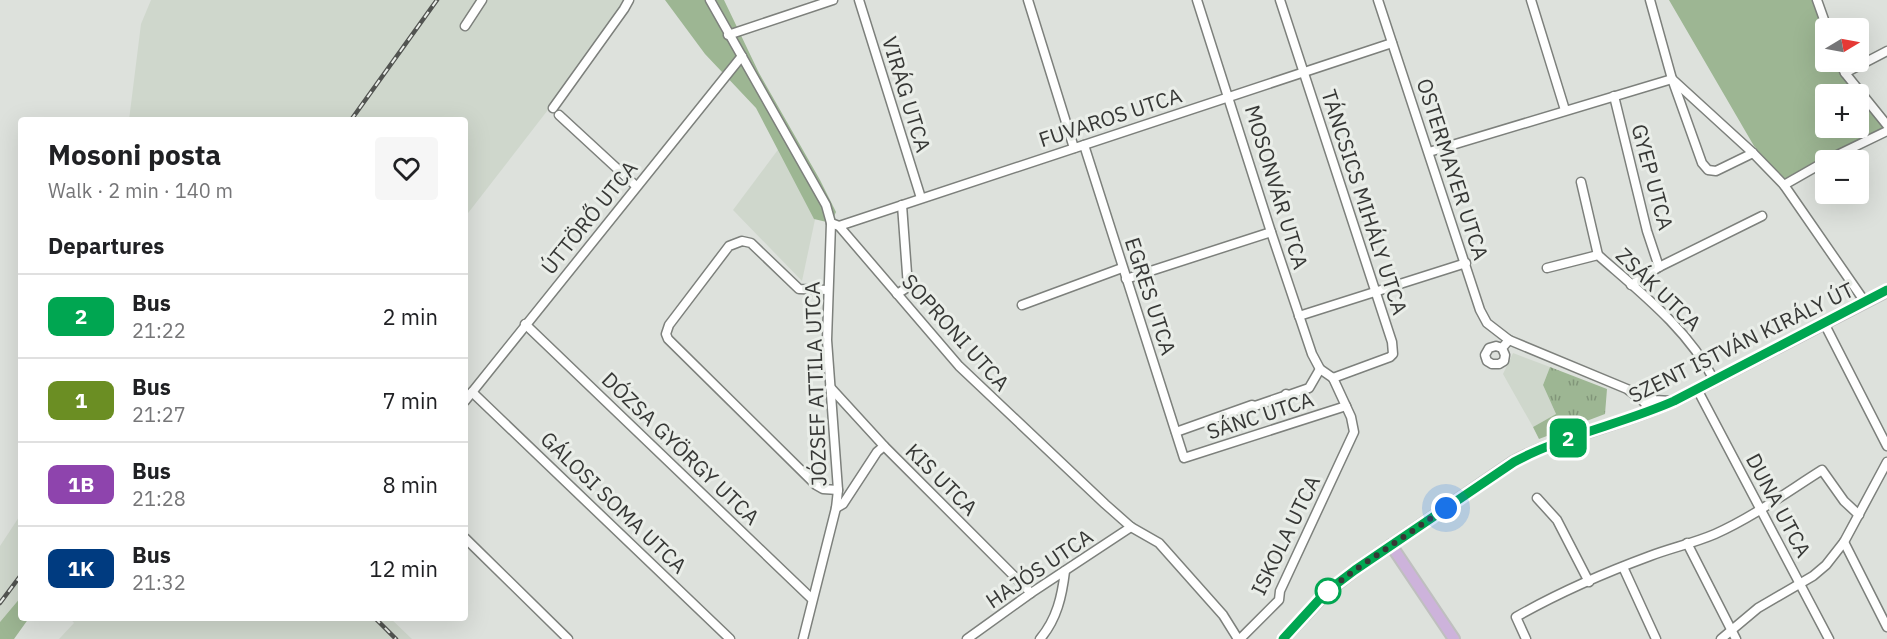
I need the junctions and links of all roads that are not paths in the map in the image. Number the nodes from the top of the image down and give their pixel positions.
1 (482, 0) edge
2 (629, 0) edge
3 (710, 0) edge
4 (833, 0) edge
5 (859, 0) edge
6 (1028, 0) edge
7 (1197, 0) edge
8 (1280, 0) edge
9 (1378, 0) edge
10 (1531, 0) edge
11 (1650, 0) edge
12 (1817, 0) edge
13 (1823, 18) edge
14 (465, 26) dead end
15 (728, 35) junction
16 (1392, 43) junction
17 (1887, 51) edge
18 (742, 56) junction
19 (1303, 72) junction
20 (1845, 73) joint
21 (1672, 79) junction
22 (1614, 96) junction
23 (1229, 97) junction
24 (1565, 110) junction
25 (1887, 125) edge
26 (1887, 131) edge
27 (1084, 145) junction
28 (1074, 148) junction
29 (1848, 150) edge
30 (1429, 152) junction
31 (1753, 153) junction
32 (1815, 167) edge
33 (1581, 182) dead end
34 (1784, 185) junction
35 (636, 186) junction
36 (921, 198) junction
37 (902, 205) junction
38 (1762, 216) dead end
39 (835, 225) junction
40 (1270, 232) junction
41 (1598, 255) junction
42 (1466, 263) junction
43 (1659, 267) junction
44 (1122, 268) junction
45 (1547, 268) dead end
46 (1126, 279) junction
47 (1632, 285) junction
48 (828, 290) junction
49 (1887, 291) edge
50 (1375, 292) junction
51 (897, 294) junction
52 (1865, 302) junction
53 (1022, 305) dead end
54 (1299, 316) junction
55 (1824, 323) junction
56 (525, 324) junction
57 (1509, 339) junction
58 (1502, 348) junction
59 (1320, 369) junction
60 (1334, 378) junction
61 (1714, 380) junction
62 (830, 387) junction
63 (1697, 388) junction
64 (472, 392) junction
65 (1634, 394) junction
66 (468, 397) edge
67 (1674, 401) junction
68 (1346, 406) junction
69 (1652, 411) junction
70 (1176, 432) junction
71 (884, 446) junction
72 (1887, 446) edge
73 (1184, 458) joint
74 (1887, 462) edge
75 (838, 490) junction
76 (1537, 498) dead end
77 (836, 508) junction
78 (1761, 508) junction
79 (1858, 515) junction
80 (1131, 527) junction
81 (468, 541) edge
82 (1844, 542) junction
83 (1687, 543) junction
84 (1391, 545) junction
85 (1623, 567) junction
86 (1065, 571) junction
87 (1589, 582) junction
88 (1801, 584) junction
89 (1031, 593) junction
90 (812, 599) junction
91 (1887, 627) edge
92 (1731, 630) junction
93 (568, 639) edge
94 (730, 639) edge
95 (803, 639) edge
96 (967, 639) edge
97 (1040, 639) edge
98 (1239, 639) edge
99 (1282, 639) edge
100 (1454, 639) edge
101 (1526, 639) edge
102 (1656, 639) edge
103 (1721, 639) edge
104 (1736, 639) edge
105 (1829, 639) edge

1 - 14 street
2 - 35 street
3 - 15 street, SOPRONI UTCA
4 - 15 street
5 - 36 street, VIRÁG UTCA
6 - 28 street
7 - 23 street, MOSONVÁR UTCA
8 - 19 street, TÁNCSICS MIHÁLY UTCA
9 - 16 street, OSTERMAYER UTCA
10 - 24 street
11 - 21 street
12 - 13 street
15 - 18 street, SOPRONI UTCA
16 - 19 street, FUVAROS UTCA
16 - 30 street, OSTERMAYER UTCA
17 - 20 street
18 - 35 street, ÚTTÖRŐ UTCA
18 - 39 street, SOPRONI UTCA
19 - 23 street, FUVAROS UTCA
19 - 50 street, TÁNCSICS MIHÁLY UTCA
20 - 25 street
21 - 22 street
21 - 31 street
21 - 31 street
22 - 24 street
22 - 43 street, GYEP UTCA
23 - 27 street, FUVAROS UTCA
23 - 40 street, MOSONVÁR UTCA
24 - 30 street
26 - 29 street
27 - 28 street, FUVAROS UTCA
27 - 44 street, EGRES UTCA
28 - 36 street, FUVAROS UTCA
30 - 42 street, OSTERMAYER UTCA
31 - 34 street
32 - 34 street
33 - 41 street, ZSÁK UTCA
34 - 52 street
35 - 56 street, ÚTTÖRŐ UTCA
36 - 37 street, FUVAROS UTCA
37 - 39 street, FUVAROS UTCA
37 - 51 street
38 - 43 street
39 - 48 street, JÓZSEF ATTILA UTCA
39 - 51 street, SOPRONI UTCA
40 - 46 street
40 - 54 street, MOSONVÁR UTCA
41 - 45 street, ZSÁK UTCA
41 - 47 street, ZSÁK UTCA
42 - 50 street
42 - 57 street, OSTERMAYER UTCA
43 - 47 street
44 - 46 street, EGRES UTCA
44 - 53 street
46 - 70 street, EGRES UTCA
47 - 61 street, ZSÁK UTCA
48 - 62 street, JÓZSEF ATTILA UTCA
48 - 75 street
49 - 52 main road, SZENT ISTVÁN KIRÁLY ÚT
50 - 54 street
50 - 60 street, TÁNCSICS MIHÁLY UTCA
51 - 80 street, SOPRONI UTCA
52 - 55 main road, SZENT ISTVÁN KIRÁLY ÚT
54 - 59 street, MOSONVÁR UTCA
55 - 61 main road, SZENT ISTVÁN KIRÁLY ÚT
55 - 72 street
56 - 64 street, ÚTTÖRŐ UTCA
56 - 90 street, DÓZSA GYÖRGY UTCA
57 - 58 street
57 - 65 street, OSTERMAYER UTCA
58 - 58 street
59 - 60 street
59 - 70 street
60 - 68 street, ISKOLA UTCA
61 - 63 main road, SZENT ISTVÁN KIRÁLY ÚT
62 - 71 street, KIS UTCA
62 - 75 street, JÓZSEF ATTILA UTCA
63 - 67 main road, SZENT ISTVÁN KIRÁLY ÚT
63 - 78 street, DUNA UTCA
64 - 66 street, ÚTTÖRŐ UTCA
64 - 94 street, GÁLOSI SOMA UTCA
65 - 67 street
65 - 69 street
67 - 69 main road, SZENT ISTVÁN KIRÁLY ÚT
68 - 73 street, SÁNC UTCA
68 - 98 street, ISKOLA UTCA
69 - 84 main road, SZENT ISTVÁN KIRÁLY ÚT
70 - 73 street, EGRES UTCA
71 - 77 street, JÓZSEF ATTILA UTCA
71 - 89 street, KIS UTCA
74 - 79 street
75 - 77 street, JÓZSEF ATTILA UTCA
76 - 87 street
77 - 90 street, JÓZSEF ATTILA UTCA
78 - 79 street
78 - 83 street
78 - 88 street, DUNA UTCA
79 - 82 street
80 - 86 street, HAJÓS UTCA
80 - 98 street, SOPRONI UTCA
81 - 93 street
82 - 88 street
82 - 91 street
83 - 85 street
83 - 92 street
84 - 99 main road, SZENT ISTVÁN KIRÁLY ÚT
84 - 100 main road
85 - 87 street
85 - 102 street
86 - 89 street, HAJÓS UTCA
86 - 97 street
87 - 101 street
88 - 92 street
88 - 105 street, DUNA UTCA
89 - 96 street, HAJÓS UTCA
90 - 95 street, JÓZSEF ATTILA UTCA
92 - 103 street
92 - 104 street

